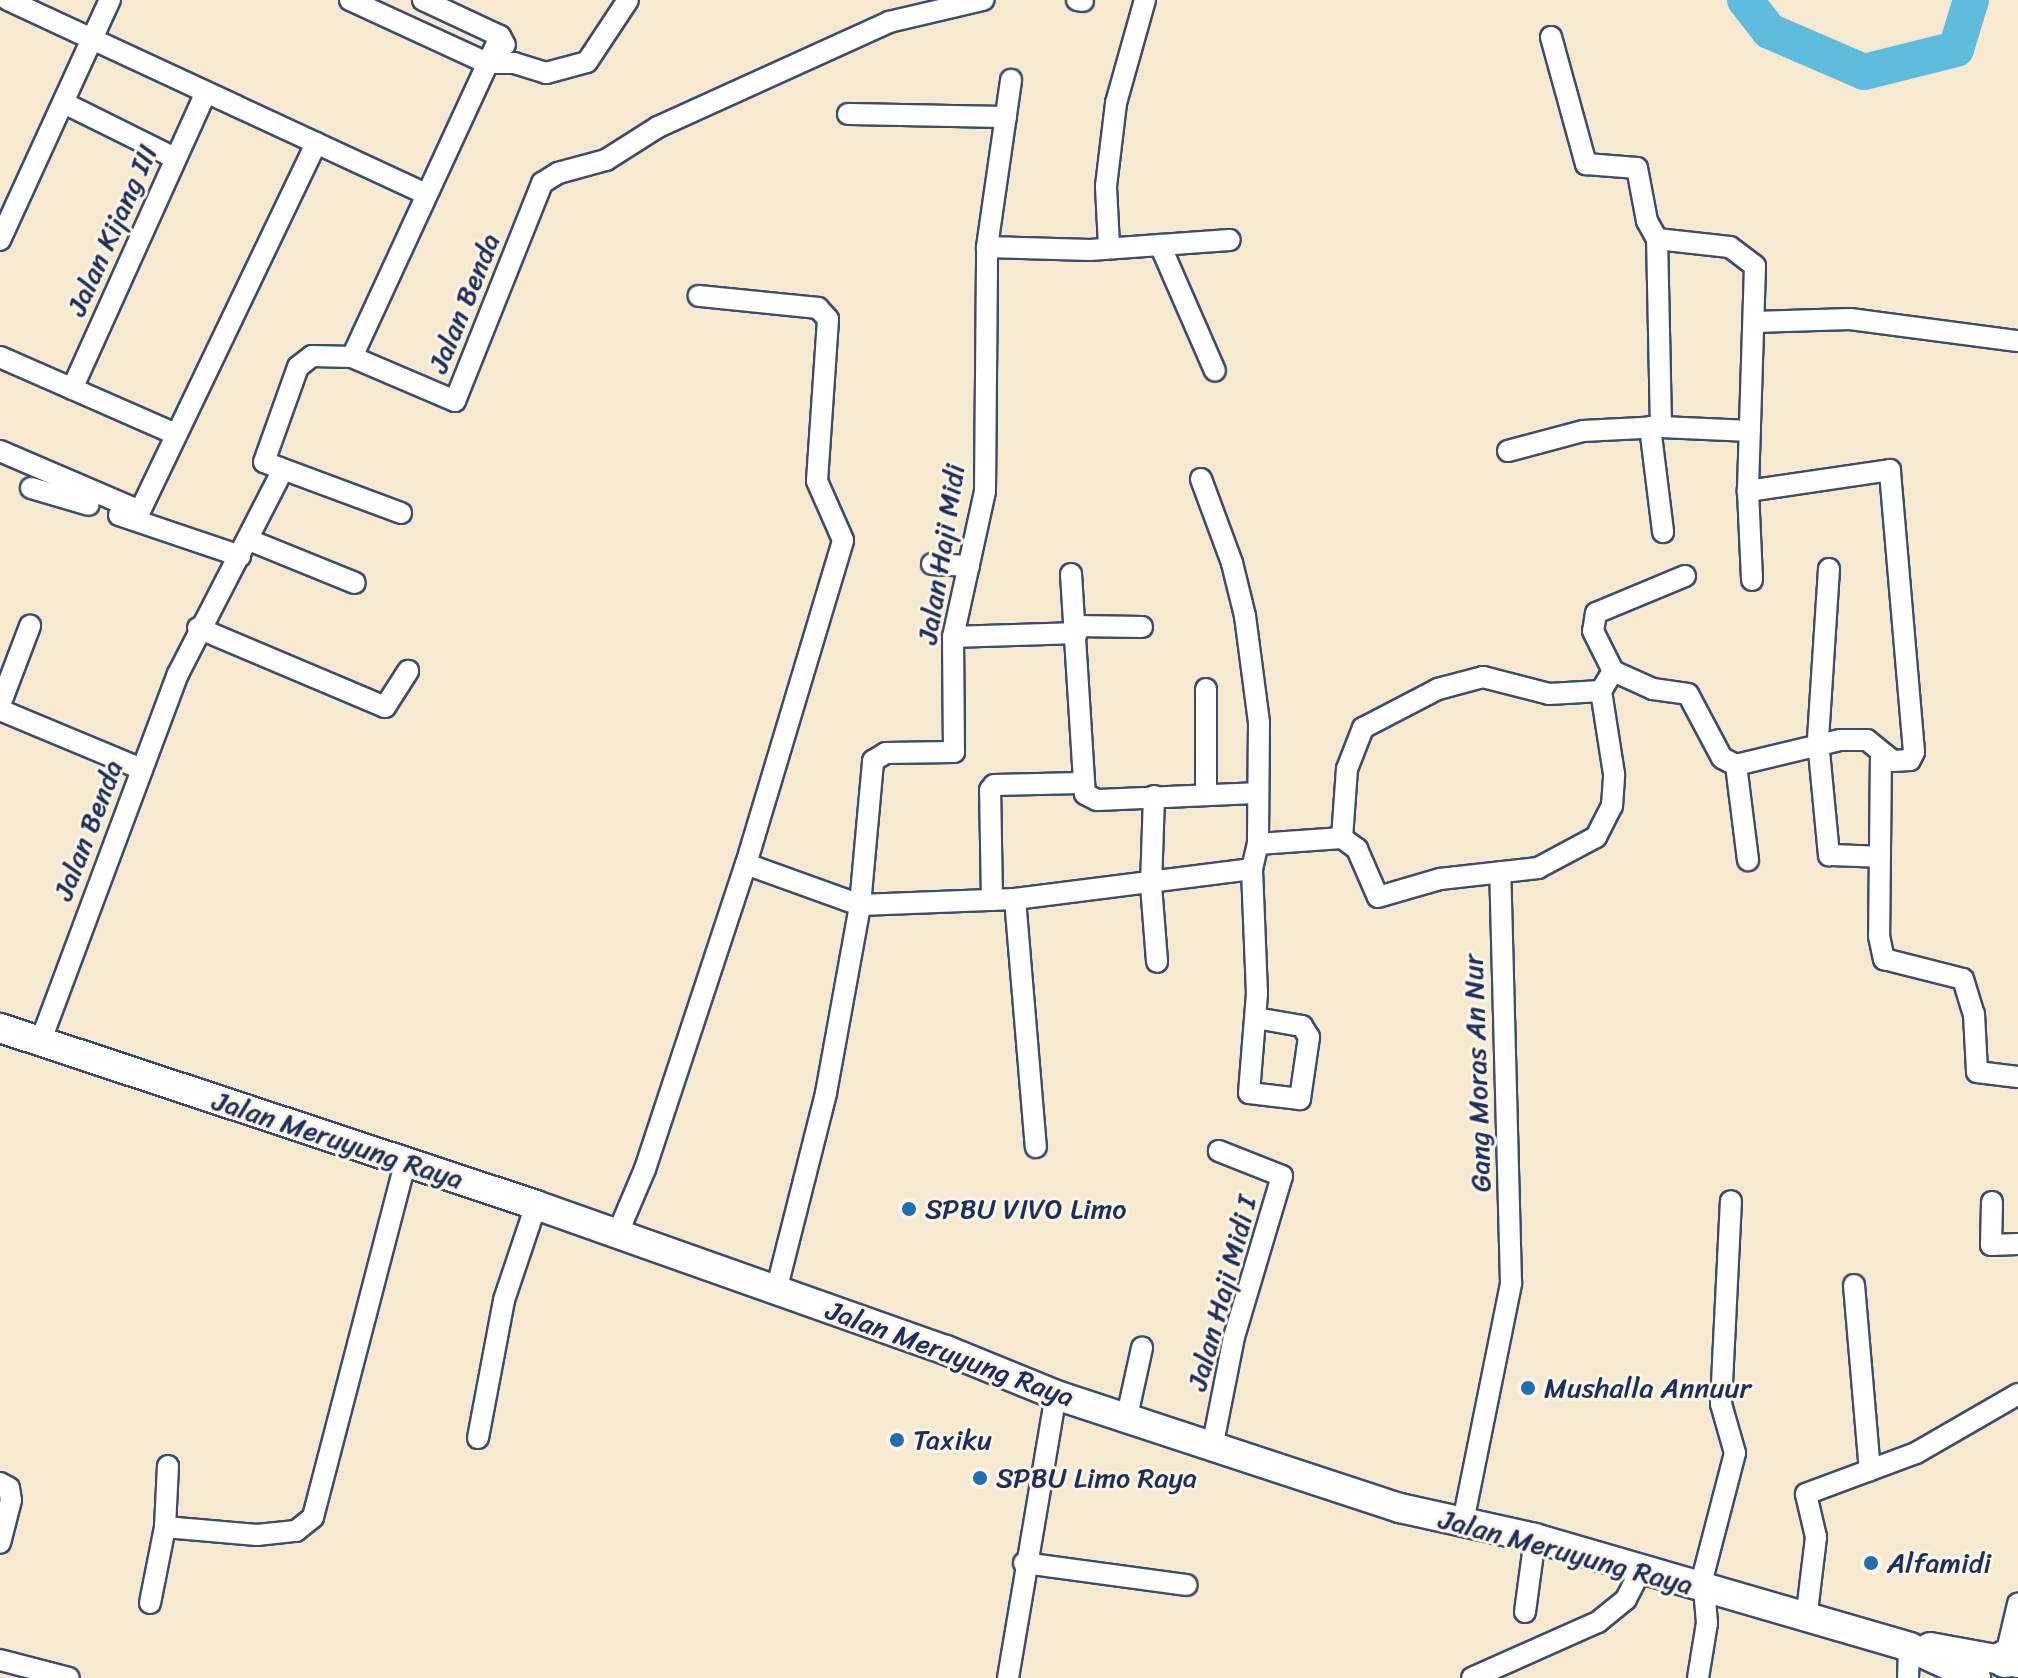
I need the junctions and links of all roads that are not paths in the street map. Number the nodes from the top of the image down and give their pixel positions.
1 (8, 0) edge
2 (110, 0) edge
3 (350, 0) edge
4 (423, 0) edge
5 (628, 0) edge
6 (983, 0) edge
7 (1077, 0) edge
8 (1083, 1) edge
9 (1142, 8) edge
10 (500, 36) junction
11 (1551, 37) dead end
12 (93, 40) junction
13 (487, 63) junction
14 (514, 63) junction
15 (1011, 80) dead end
16 (205, 94) junction
17 (64, 103) junction
18 (848, 114) dead end
19 (1006, 117) junction
20 (316, 143) junction
21 (175, 158) junction
22 (424, 193) junction
23 (1657, 239) junction
24 (0, 240) edge
25 (1230, 240) dead end
26 (1160, 245) junction
27 (1109, 246) junction
28 (987, 247) junction
29 (699, 296) dead end
30 (1754, 322) junction
31 (2018, 341) edge
32 (0, 357) edge
33 (352, 357) junction
34 (1215, 371) dead end
35 (72, 389) junction
36 (1655, 427) junction
37 (1750, 431) junction
38 (175, 434) junction
39 (0, 451) edge
40 (1508, 451) dead end
41 (283, 470) junction
42 (1201, 479) dead end
43 (31, 488) dead end
44 (1748, 491) junction
45 (401, 513) dead end
46 (1663, 532) dead end
47 (244, 548) junction
48 (932, 564) dead end
49 (969, 566) junction
50 (1829, 569) dead end
51 (1071, 574) dead end
52 (1685, 576) dead end
53 (1752, 580) dead end
54 (355, 583) dead end
55 (30, 626) dead end
56 (1142, 627) dead end
57 (198, 628) junction
58 (1076, 629) junction
59 (953, 637) junction
60 (408, 671) dead end
61 (1613, 671) junction
62 (1206, 689) dead end
63 (1601, 691) junction
64 (0, 708) edge
65 (1818, 741) junction
66 (1881, 754) junction
67 (1736, 765) junction
68 (142, 769) junction
69 (1081, 783) junction
70 (1206, 793) junction
71 (1256, 793) junction
72 (1154, 796) junction
73 (1342, 838) junction
74 (1258, 844) junction
75 (1880, 857) junction
76 (1748, 860) dead end
77 (746, 864) junction
78 (1252, 869) junction
79 (1500, 872) junction
80 (1151, 885) junction
81 (1015, 899) junction
82 (992, 900) junction
83 (860, 905) junction
84 (1157, 962) dead end
85 (1256, 1018) dead end
86 (0, 1028) edge
87 (41, 1040) junction
88 (2018, 1077) edge
89 (1036, 1147) dead end
90 (1219, 1151) dead end
91 (405, 1164) junction
92 (1731, 1201) dead end
93 (1992, 1202) dead end
94 (536, 1205) junction
95 (617, 1235) junction
96 (2018, 1244) edge
97 (1854, 1285) dead end
98 (776, 1291) junction
99 (1142, 1348) dead end
100 (2018, 1394) edge
101 (1056, 1395) junction
102 (1127, 1416) junction
103 (478, 1438) dead end
104 (1213, 1443) junction
105 (168, 1466) dead end
106 (1870, 1470) junction
107 (0, 1483) edge
108 (1463, 1522) junction
109 (165, 1527) junction
110 (1535, 1538) junction
111 (0, 1543) edge
112 (1024, 1563) junction
113 (1642, 1567) junction
114 (1187, 1585) dead end
115 (1705, 1590) junction
116 (150, 1603) dead end
117 (2018, 1604) edge
118 (1525, 1612) dead end
119 (1806, 1620) junction
120 (1909, 1647) junction
121 (0, 1660) edge
122 (2004, 1664) edge
123 (69, 1678) edge
124 (1008, 1678) edge
125 (1472, 1678) edge
126 (1698, 1678) edge
127 (1908, 1678) edge

1 - 12 street
2 - 12 street
3 - 13 street
4 - 10 street
5 - 14 street
6 - 33 street, Jalan Benda
7 - 8 street
9 - 27 street
10 - 13 street
10 - 14 street
11 - 23 street
12 - 16 street
12 - 17 street
13 - 14 street
13 - 22 street
15 - 19 street, Jalan Haji Midi
16 - 20 street
16 - 21 street, Jalan Kijang III
17 - 21 street
17 - 24 street
18 - 19 street
19 - 28 street, Jalan Haji Midi
20 - 22 street
20 - 38 street
21 - 35 street, Jalan Kijang III
22 - 33 street
23 - 30 street
23 - 36 street
25 - 26 street
26 - 27 street
26 - 34 street
27 - 28 street
28 - 49 street, Jalan Haji Midi
29 - 77 street
30 - 31 street
30 - 37 street
32 - 35 street
33 - 41 street, Jalan Benda
35 - 38 street
36 - 37 street
36 - 40 street
36 - 46 street
37 - 44 street
38 - 39 street
41 - 45 street
41 - 47 street, Jalan Benda
42 - 71 street
43 - 47 street
44 - 53 street
44 - 66 street
47 - 54 street
47 - 57 street, Jalan Benda
48 - 49 street
49 - 59 street, Jalan Haji Midi
50 - 65 street
51 - 58 street
52 - 61 street
55 - 64 street
56 - 58 street
57 - 60 street
57 - 68 street, Jalan Benda
58 - 59 street
58 - 69 street
59 - 83 street, Jalan Haji Midi
61 - 63 street
61 - 67 street
62 - 70 street
63 - 73 street
63 - 79 street
64 - 68 street
65 - 66 street
65 - 67 street
65 - 75 street
66 - 75 street
67 - 76 street
68 - 87 street, Jalan Benda
69 - 72 street
69 - 82 street
70 - 71 street
70 - 72 street
71 - 74 street
72 - 80 street
73 - 74 street
73 - 79 street
74 - 78 street
75 - 88 street
77 - 83 street
77 - 95 street
78 - 80 street
78 - 85 street
79 - 108 street, Gang Moras An Nur
80 - 81 street
80 - 84 street
81 - 82 street
81 - 89 street
82 - 83 street
83 - 98 street, Jalan Haji Midi
86 - 87 main road, Jalan Meruyung Raya
87 - 91 main road, Jalan Meruyung Raya
90 - 104 street, Jalan Haji Midi I
91 - 94 main road, Jalan Meruyung Raya
91 - 109 street
92 - 115 street
93 - 96 street
94 - 95 main road, Jalan Meruyung Raya
94 - 103 street
95 - 98 main road, Jalan Meruyung Raya
97 - 106 street
98 - 101 main road, Jalan Meruyung Raya
99 - 102 street
100 - 106 street
101 - 102 main road, Jalan Meruyung Raya
101 - 112 street
102 - 104 main road, Jalan Meruyung Raya
104 - 108 main road, Jalan Meruyung Raya
105 - 109 street
106 - 119 street
107 - 111 street
108 - 110 main road, Jalan Meruyung Raya
109 - 116 street
110 - 113 main road, Jalan Meruyung Raya
110 - 118 street
112 - 114 street
112 - 124 street
113 - 115 main road, Jalan Meruyung Raya
113 - 125 street
115 - 119 main road, Jalan Meruyung Raya
115 - 126 street
117 - 122 street
119 - 120 main road, Jalan Meruyung Raya
120 - 122 main road, Jalan Meruyung Raya
120 - 127 street
121 - 123 street

